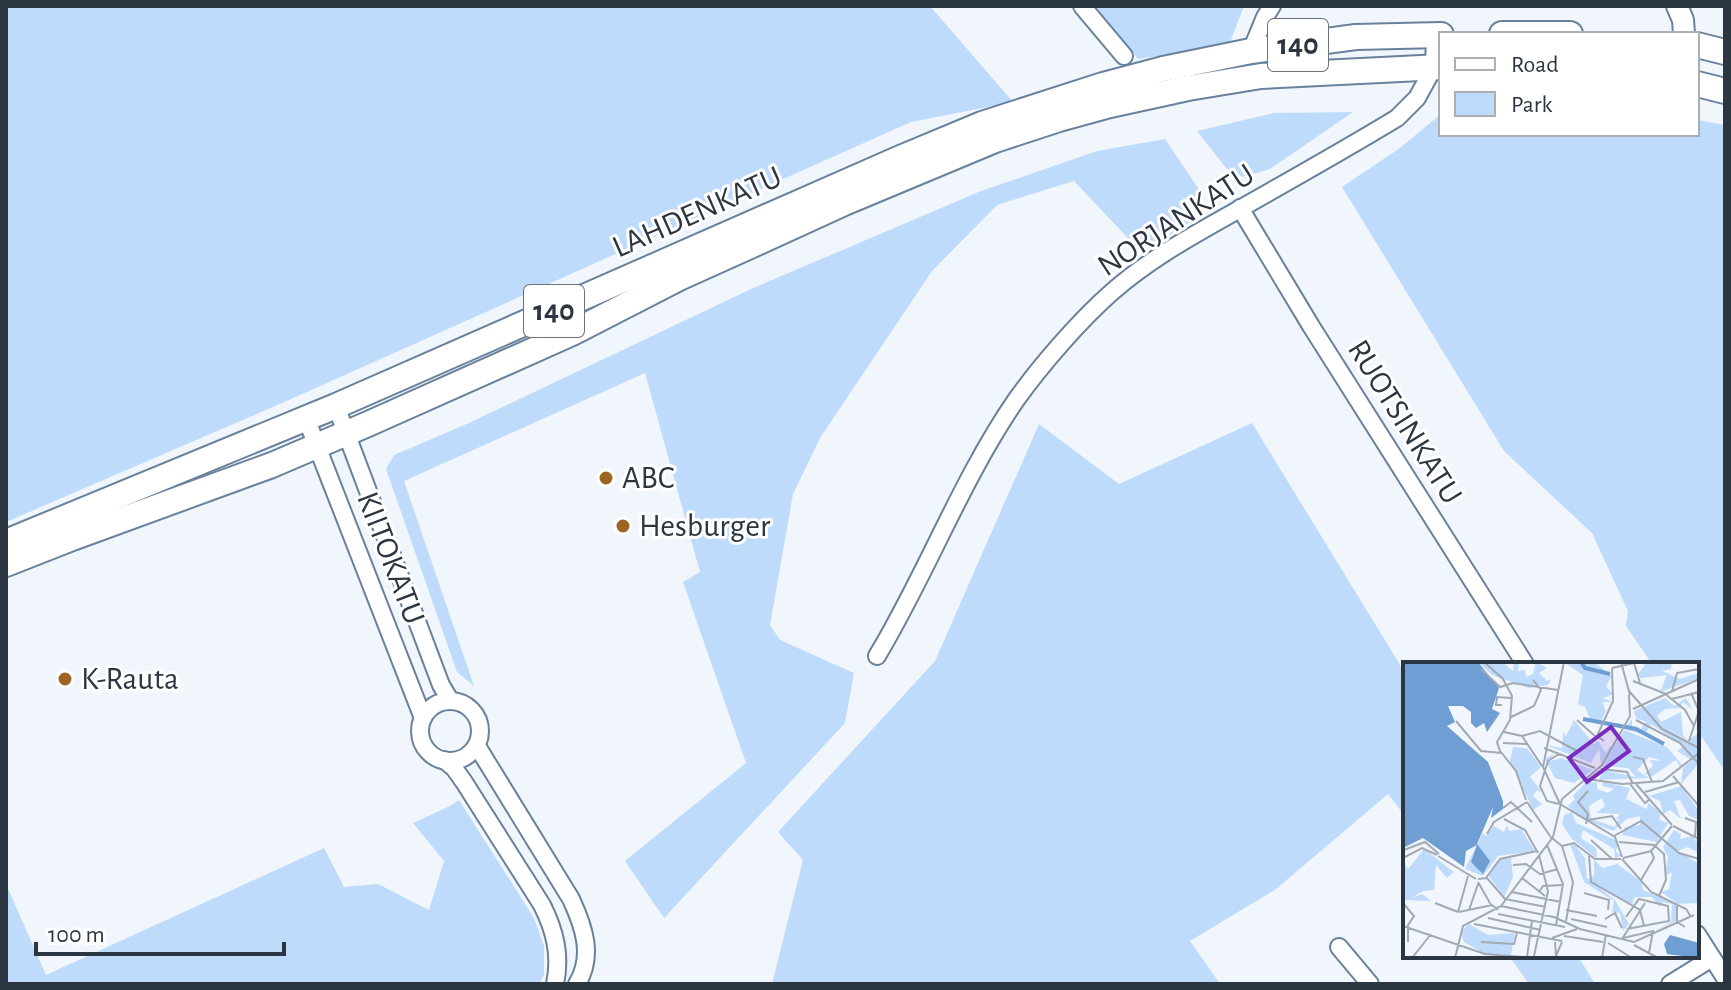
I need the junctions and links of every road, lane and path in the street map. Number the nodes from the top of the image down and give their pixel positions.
1 (1082, 6) edge
2 (1272, 6) edge
3 (1677, 6) edge
4 (1684, 32) edge
5 (1438, 36) edge
6 (1699, 46) edge
7 (1251, 51) junction
8 (1725, 52) edge
9 (1124, 56) dead end
10 (1438, 67) edge
11 (1699, 84) edge
12 (1725, 91) edge
13 (1107, 95) junction
14 (1240, 208) junction
15 (336, 406) junction
16 (306, 418) junction
17 (346, 433) junction
18 (317, 446) junction
19 (6, 542) edge
20 (6, 564) edge
21 (877, 656) dead end
22 (1524, 662) edge
23 (450, 700) junction
24 (423, 718) junction
25 (477, 746) junction
26 (444, 760) junction
27 (1699, 937) edge
28 (1339, 947) dead end
29 (1712, 958) junction
30 (1725, 978) edge
31 (556, 984) edge
32 (577, 984) edge
33 (1370, 984) edge
34 (1670, 984) edge

1 - 9 street
2 - 7 street
3 - 4 street
5 - 7 main road, LAHDENKATU / 140
5 - 10 street, NORJANKATU
6 - 8 main road
7 - 13 main road, LAHDENKATU / 140
10 - 13 main road, LAHDENKATU / 140
10 - 14 street, NORJANKATU
11 - 12 main road
13 - 15 main road, LAHDENKATU / 140
13 - 17 main road, LAHDENKATU
14 - 21 street, NORJANKATU
14 - 22 street, RUOTSINKATU
15 - 16 main road, LAHDENKATU / 140
15 - 17 street, KIITOKATU
16 - 18 street, KIITOKATU
16 - 19 main road, LAHDENKATU / 140
17 - 18 main road, LAHDENKATU
17 - 23 street, KIITOKATU
18 - 20 main road, LAHDENKATU
18 - 24 street, KIITOKATU
23 - 24 street
23 - 25 street
24 - 26 street
25 - 26 street
25 - 32 street
26 - 31 street
27 - 29 street
28 - 33 street
29 - 30 street
29 - 34 street

